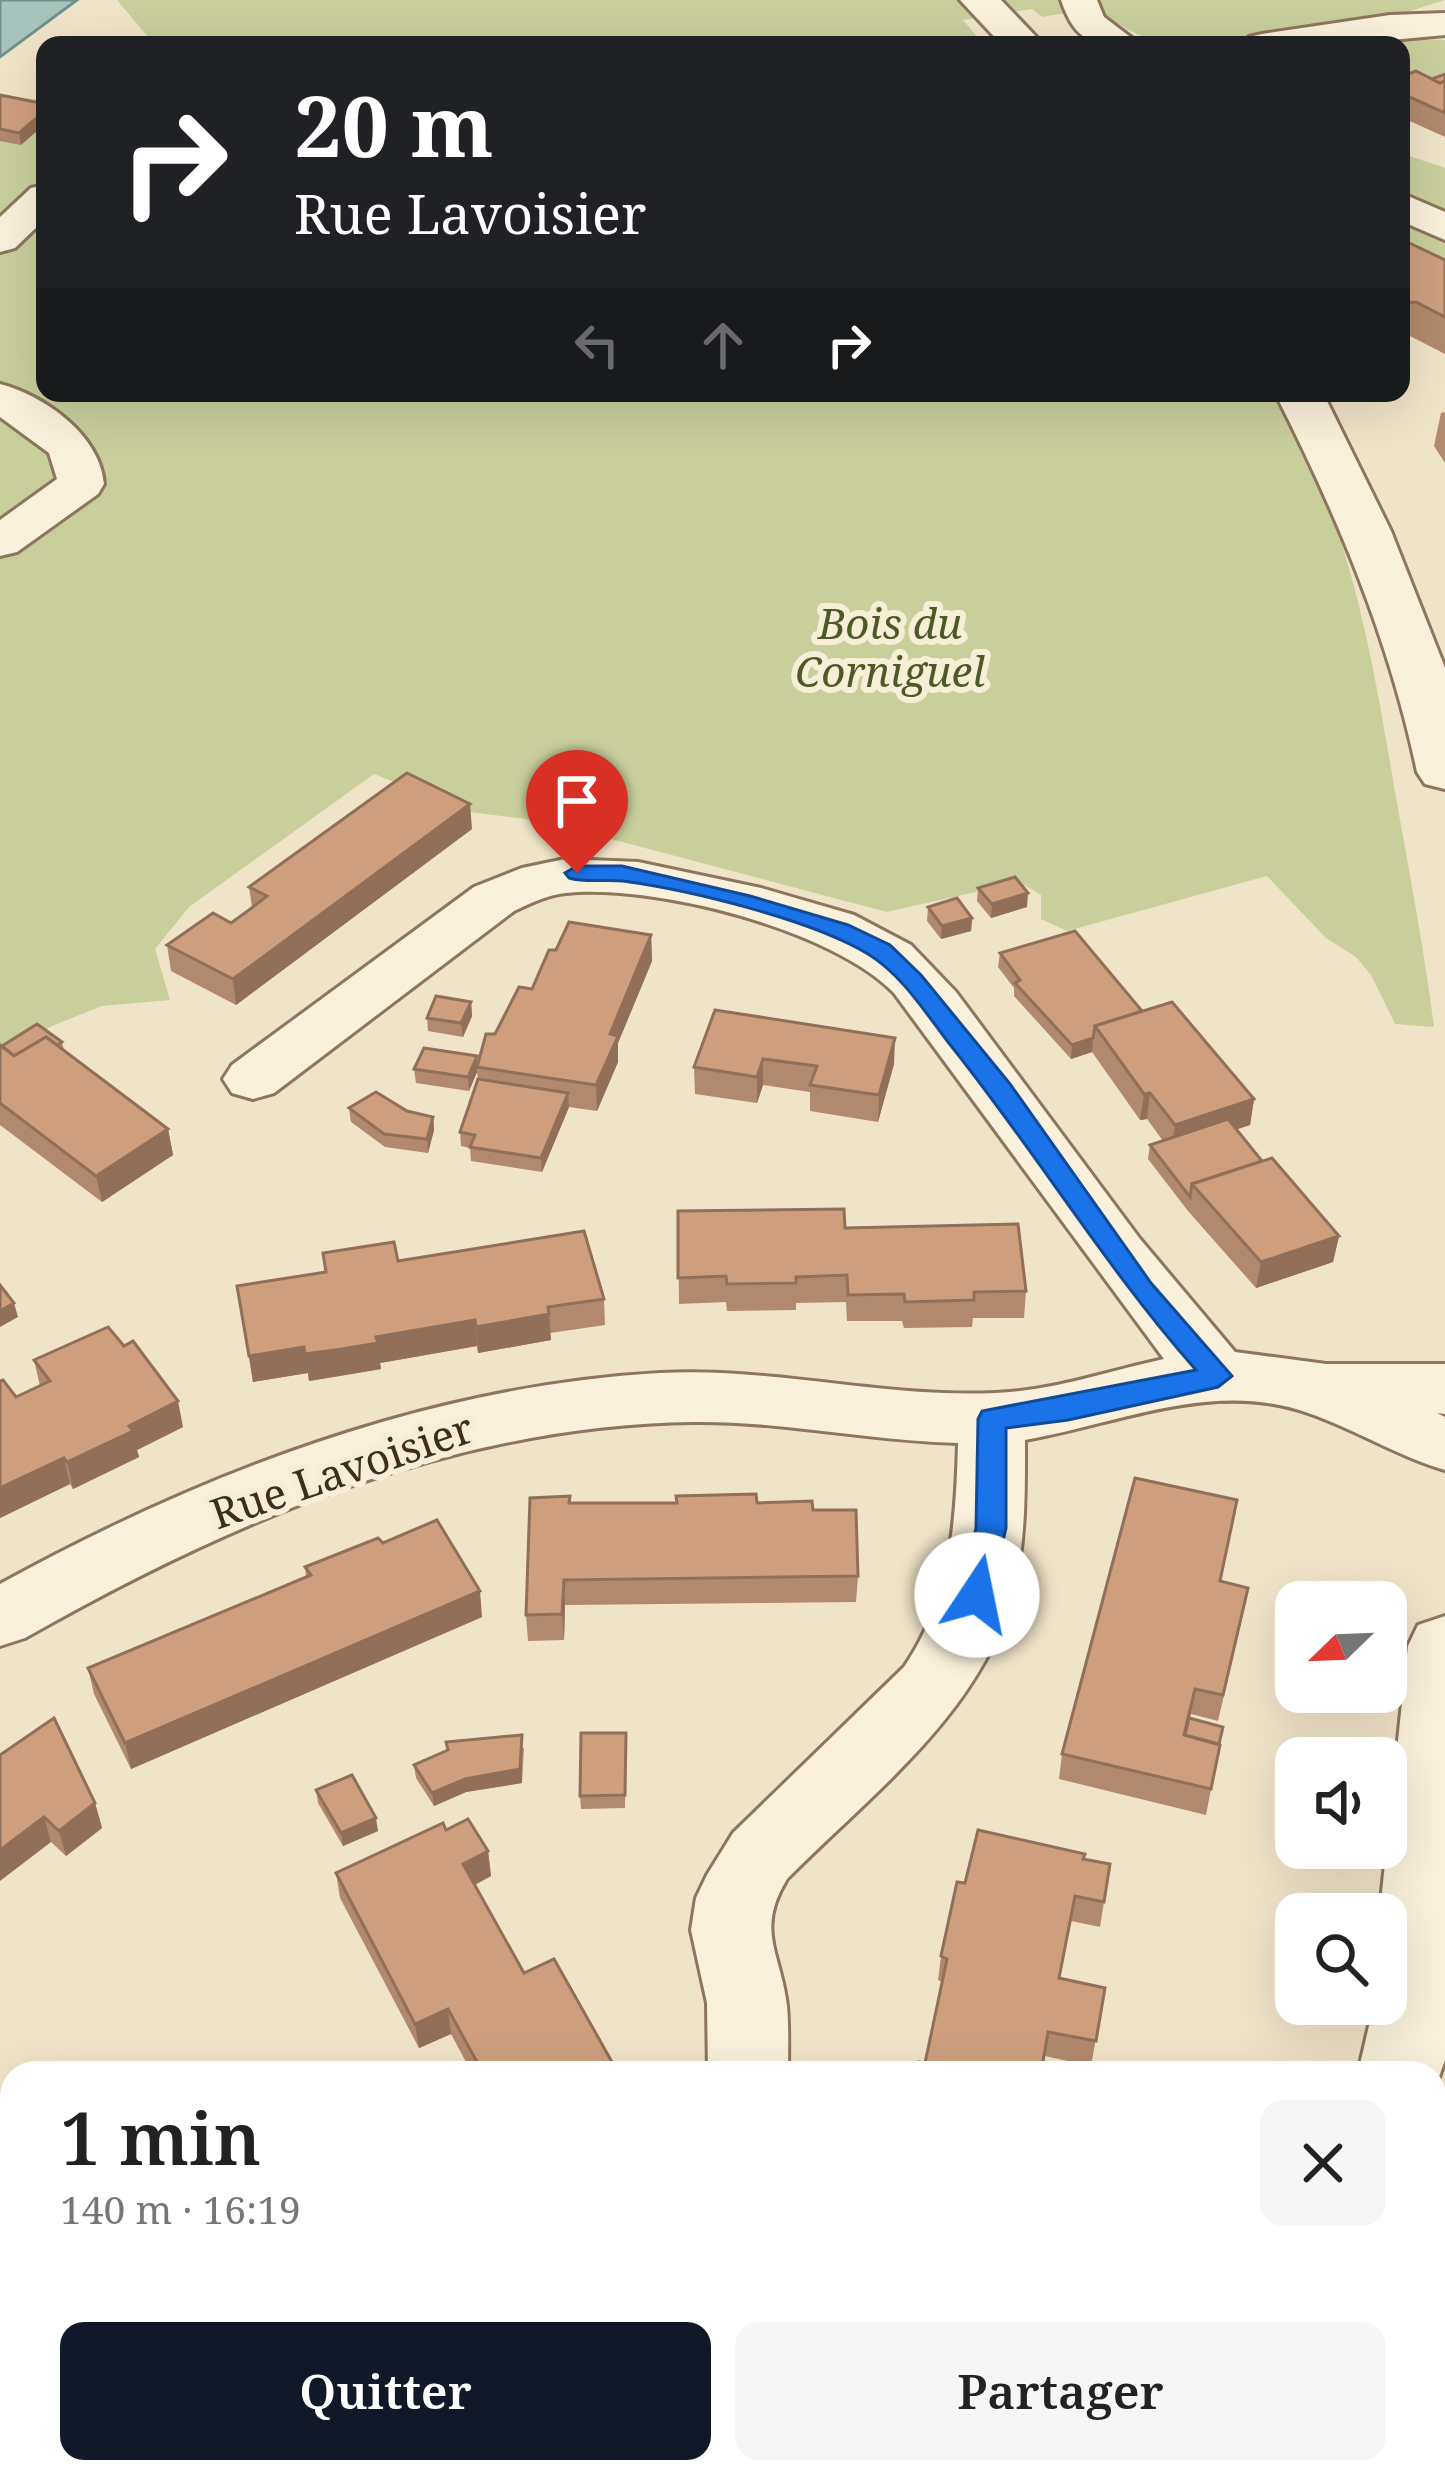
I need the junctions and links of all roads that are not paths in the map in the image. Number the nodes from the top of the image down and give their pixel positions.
1 (979, 0) edge
2 (1445, 24) edge
3 (1015, 36) edge
4 (1323, 36) edge
5 (36, 205) edge
6 (1410, 210) edge
7 (1445, 228) edge
8 (0, 239) edge
9 (0, 398) edge
10 (1304, 402) edge
11 (0, 542) edge
12 (1445, 772) edge
13 (253, 1079) dead end
14 (1218, 1376) junction
15 (1312, 1387) junction
16 (1445, 1389) edge
17 (992, 1419) junction
18 (1445, 1444) edge
19 (0, 1618) edge
20 (1445, 1646) edge
21 (1433, 1948) edge
22 (748, 2061) edge
23 (1403, 2061) edge

1 - 3 street
2 - 4 street
5 - 8 street
6 - 7 street
9 - 11 street
10 - 12 street
13 - 14 street
14 - 15 street, Rue Lavoisier
14 - 17 street, Rue Lavoisier
15 - 16 street, Rue Lavoisier
15 - 18 street, Rue Lavoisier
17 - 19 street, Rue Lavoisier
17 - 22 street
20 - 21 street
21 - 23 street

